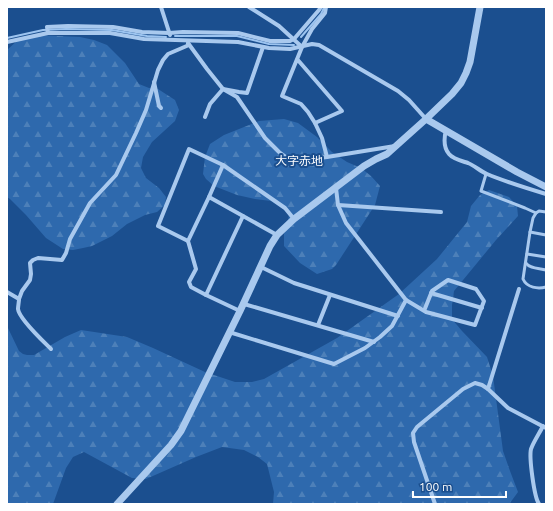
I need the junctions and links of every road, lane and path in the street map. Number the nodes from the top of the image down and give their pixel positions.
1 (161, 7) edge
2 (249, 7) edge
3 (321, 7) edge
4 (326, 7) edge
5 (480, 7) edge
6 (48, 31) junction
7 (169, 33) junction
8 (171, 39) junction
9 (294, 39) junction
10 (7, 42) edge
11 (188, 43) junction
12 (263, 47) junction
13 (302, 47) junction
14 (297, 59) junction
15 (154, 82) junction
16 (223, 89) junction
17 (161, 108) dead end
18 (205, 117) dead end
19 (426, 119) junction
20 (315, 123) junction
21 (446, 130) junction
22 (397, 145) junction
23 (327, 157) junction
24 (223, 165) junction
25 (486, 174) junction
26 (546, 187) edge
27 (336, 188) junction
28 (546, 194) edge
29 (209, 197) junction
30 (338, 205) junction
31 (441, 212) dead end
32 (546, 212) edge
33 (536, 213) junction
34 (243, 216) junction
35 (294, 219) junction
36 (530, 232) junction
37 (277, 235) junction
38 (546, 235) edge
39 (188, 241) junction
40 (527, 254) junction
41 (546, 257) edge
42 (525, 262) junction
43 (261, 267) junction
44 (546, 270) edge
45 (546, 287) edge
46 (519, 289) dead end
47 (7, 292) edge
48 (431, 294) junction
49 (206, 295) junction
50 (330, 295) junction
51 (19, 299) junction
52 (406, 300) junction
53 (244, 304) junction
54 (482, 308) junction
55 (240, 311) junction
56 (424, 311) junction
57 (398, 316) junction
58 (318, 325) junction
59 (229, 332) junction
60 (374, 342) junction
61 (51, 349) dead end
62 (488, 389) junction
63 (544, 427) edge
64 (118, 504) edge
65 (435, 504) edge
66 (539, 504) edge

1 - 7 street
2 - 9 street
3 - 9 street
4 - 13 street
5 - 19 street
6 - 7 street
6 - 8 street
6 - 10 street
7 - 8 street
7 - 9 street
8 - 11 street
9 - 13 street
11 - 12 street
11 - 15 street
11 - 16 street
12 - 13 street
12 - 16 street
13 - 14 street
13 - 19 street
14 - 20 street
14 - 20 street
15 - 17 street
15 - 51 street
16 - 18 street
16 - 23 street
19 - 21 street
19 - 22 street
20 - 23 street
21 - 25 street
21 - 26 street
22 - 23 street
22 - 27 street
24 - 29 street
24 - 35 street
24 - 39 street
25 - 28 street
25 - 33 lane
27 - 30 street
27 - 35 street
29 - 34 street
29 - 39 street
30 - 31 street
30 - 52 street
32 - 33 lane
33 - 36 lane
34 - 37 street
34 - 49 street
35 - 37 street
36 - 38 lane
36 - 40 lane
37 - 43 street
39 - 49 street
40 - 41 lane
40 - 42 lane
42 - 44 lane
42 - 45 lane
43 - 50 street
43 - 53 street
46 - 62 street
47 - 51 street
48 - 54 street
48 - 54 street
48 - 56 street
49 - 55 street
50 - 57 street
50 - 58 street
51 - 61 street
52 - 56 street
52 - 57 street
53 - 55 street
53 - 58 street
54 - 56 street
55 - 59 street
57 - 60 street
58 - 60 street
59 - 60 street
59 - 64 street
62 - 63 street
62 - 65 street
63 - 66 street

